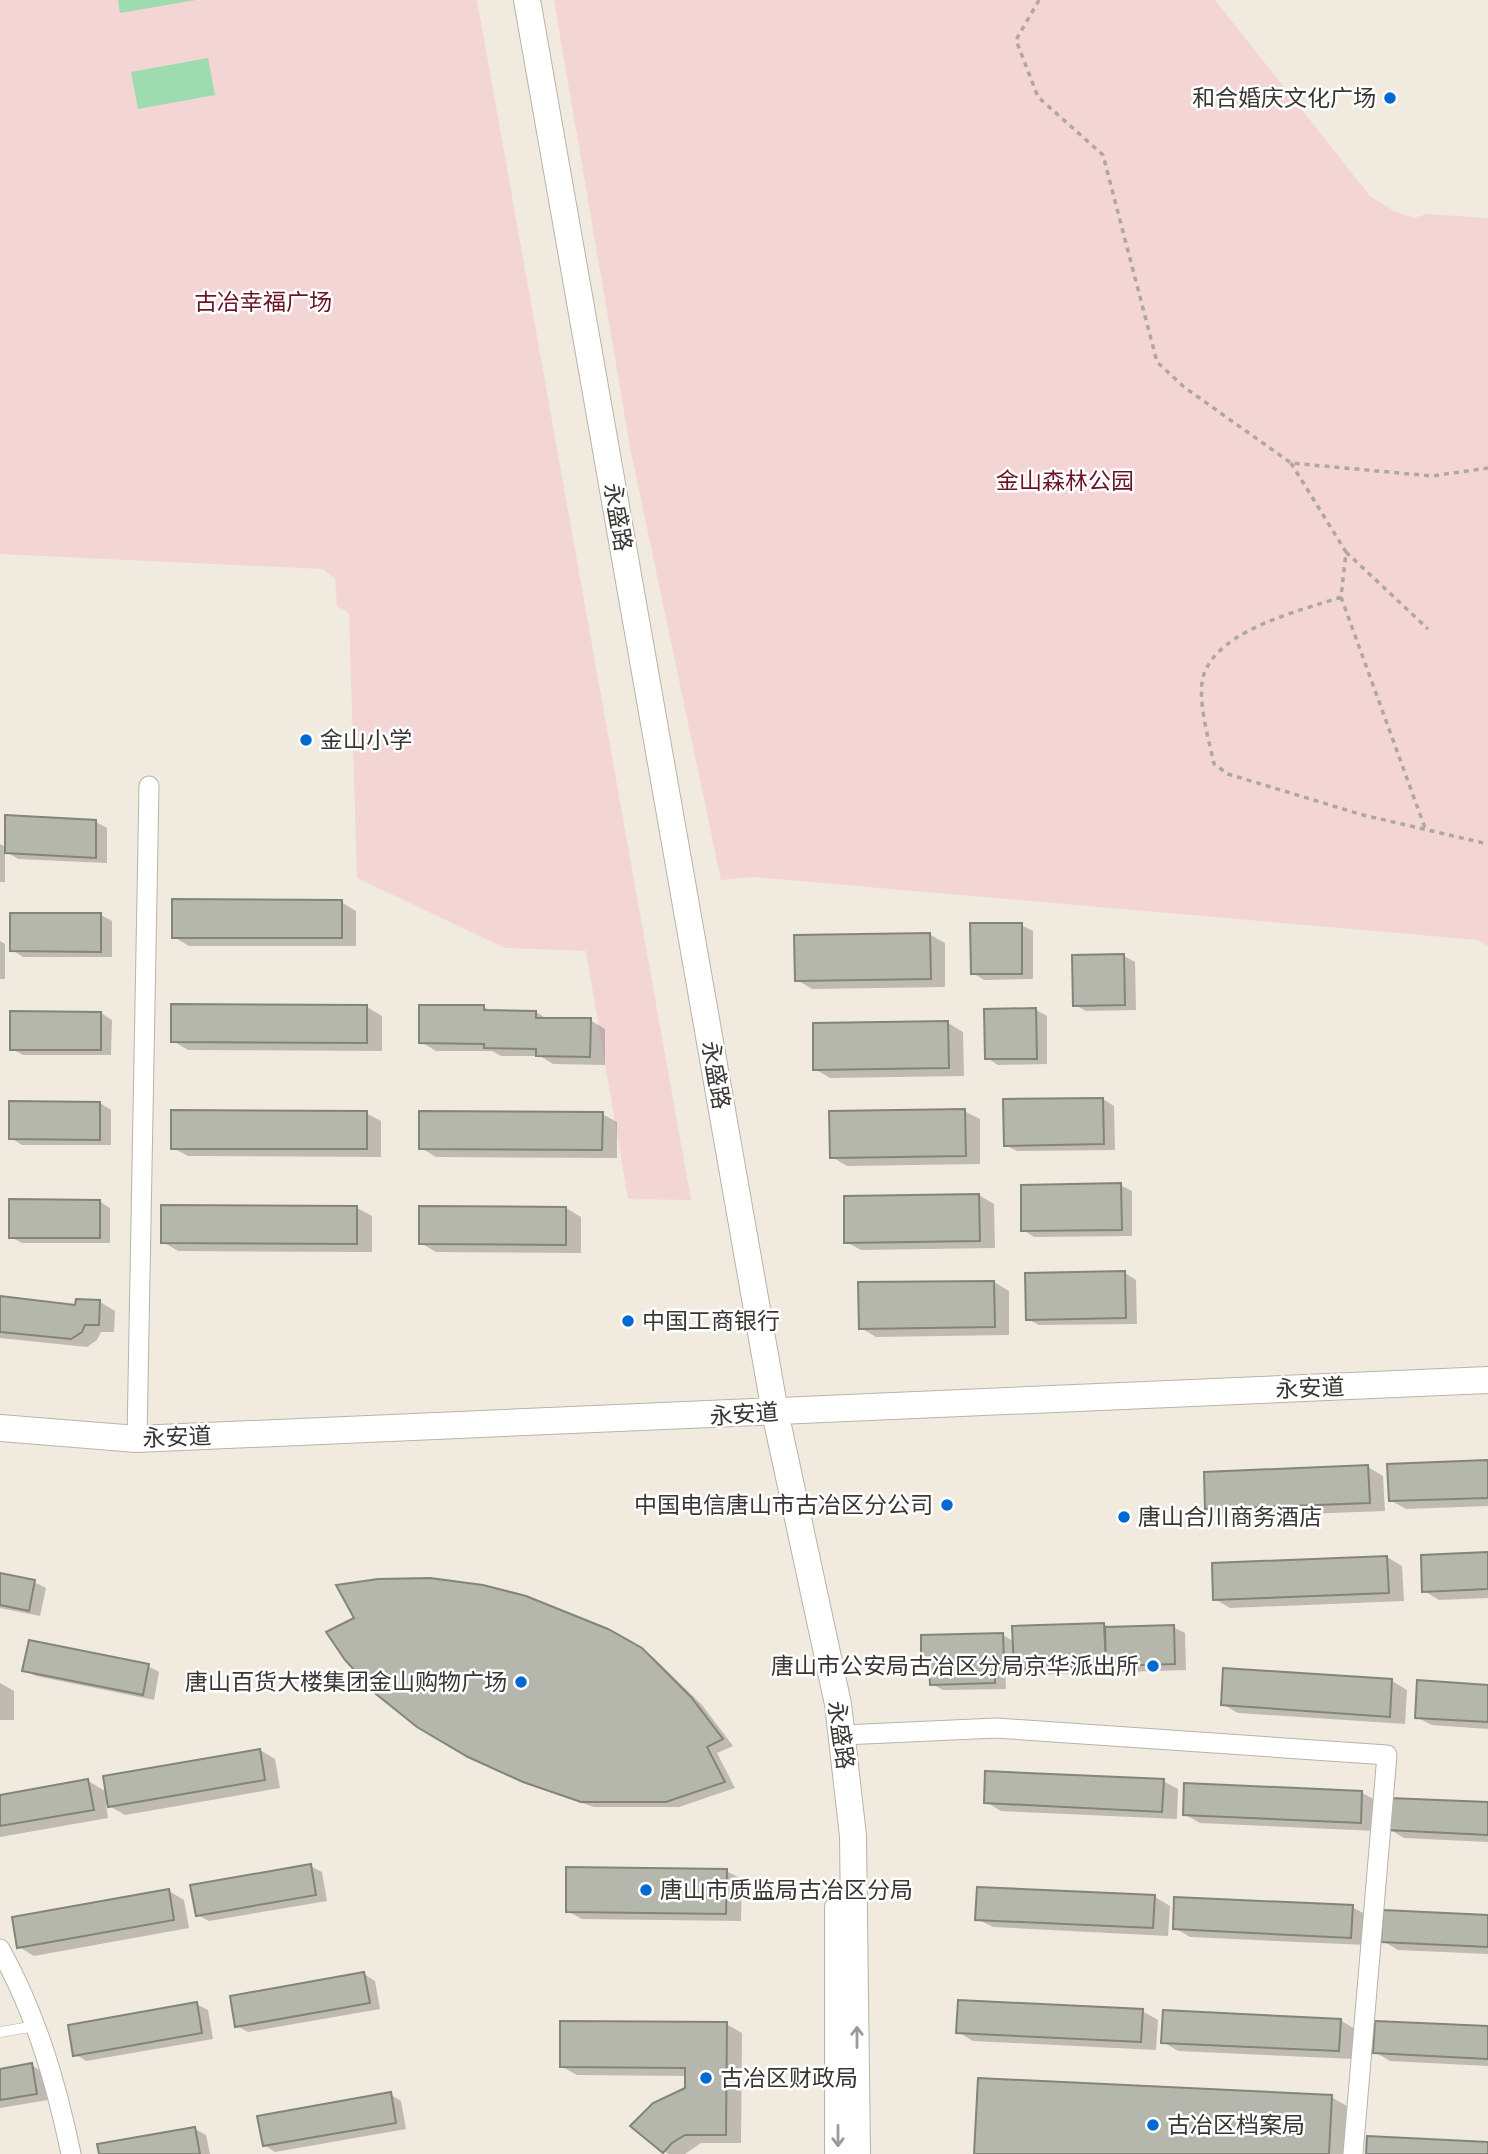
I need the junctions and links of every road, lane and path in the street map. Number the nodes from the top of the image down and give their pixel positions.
1 (511, 0) edge
2 (527, 0) edge
3 (1039, 0) edge
4 (1291, 463) junction
5 (1488, 468) edge
6 (1346, 552) junction
7 (1340, 597) junction
8 (1428, 629) dead end
9 (149, 786) dead end
10 (1425, 830) junction
11 (1488, 844) edge
12 (1488, 1380) edge
13 (767, 1413) junction
14 (0, 1428) edge
15 (136, 1439) junction
16 (843, 1735) junction
17 (0, 1949) edge
18 (36, 2026) junction
19 (0, 2032) edge
20 (71, 2154) edge
21 (838, 2154) edge
22 (857, 2154) edge
23 (1353, 2154) edge

1 - 13 main road, 永盛路
2 - 13 main road, 永盛路
3 - 4 path
4 - 5 path
4 - 6 path
6 - 7 path
6 - 8 path
7 - 10 path
7 - 10 path
9 - 15 street
10 - 11 path
12 - 13 main road, 永安道
13 - 15 main road, 永安道
13 - 16 main road, 永盛路
13 -> 21 main road, 永盛路
14 - 15 main road, 永安道
22 -> 16 main road, 永盛路
16 - 23 street
17 - 18 street
18 - 19 lane
18 - 20 street

